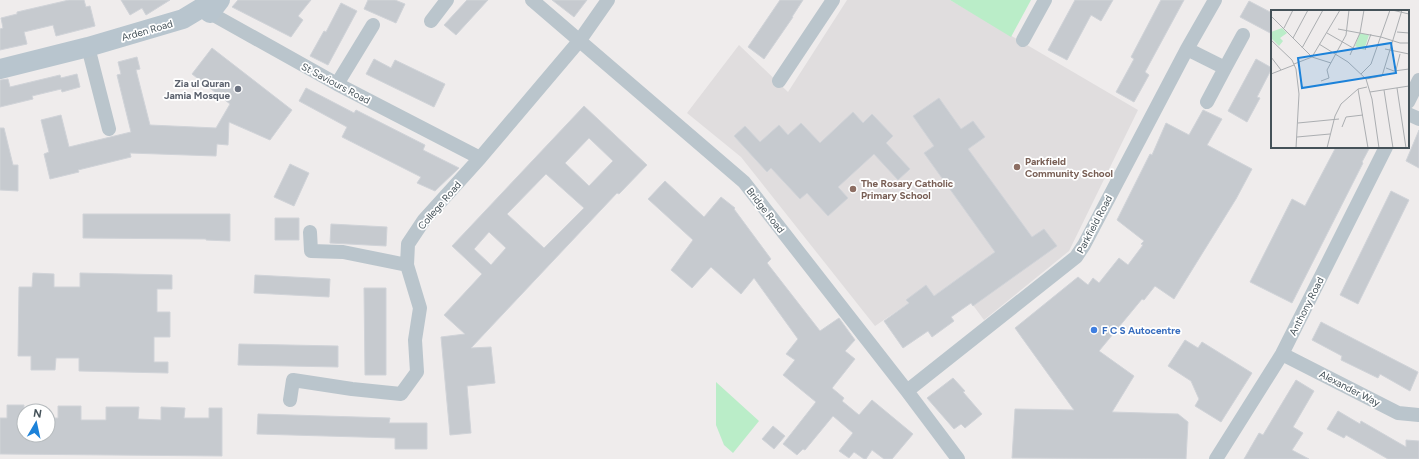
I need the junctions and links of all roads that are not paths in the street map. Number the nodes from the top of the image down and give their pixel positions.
1 (447, 0) edge
2 (532, 0) edge
3 (608, 0) edge
4 (833, 0) edge
5 (1045, 0) edge
6 (1215, 0) edge
7 (207, 5) edge
8 (431, 21) dead end
9 (373, 24) dead end
10 (1243, 35) dead end
11 (580, 40) junction
12 (1023, 40) dead end
13 (88, 47) junction
14 (1187, 49) junction
15 (1225, 68) junction
16 (0, 69) edge
17 (1419, 80) edge
18 (780, 81) dead end
19 (336, 84) junction
20 (1409, 100) edge
21 (1207, 102) dead end
22 (1409, 114) edge
23 (1419, 119) edge
24 (109, 129) dead end
25 (1385, 148) edge
26 (480, 158) junction
27 (310, 232) dead end
28 (407, 265) junction
29 (1282, 354) junction
30 (907, 391) junction
31 (290, 400) dead end
32 (1419, 415) edge
33 (958, 459) edge
34 (1216, 459) edge

1 - 8 street
2 - 11 street, Bridge Road
3 - 11 street, College Road
4 - 18 street
5 - 12 street
6 - 14 street, Parkfield Road
7 - 13 main road, Arden Road
7 - 19 street, St Saviours Road
9 - 19 street
10 - 15 street
11 - 26 street, College Road
11 - 30 street, Bridge Road
13 - 16 main road, Arden Road
13 - 24 street
14 - 15 street
14 - 30 street, Parkfield Road
15 - 21 street
17 - 20 street
19 - 26 street, St Saviours Road
22 - 23 street
25 - 29 street, Anthony Road
26 - 28 street, College Road
27 - 28 street
28 - 31 street, College Road
29 - 32 street, Alexander Way
29 - 34 street, Anthony Road
30 - 33 street, Bridge Road

